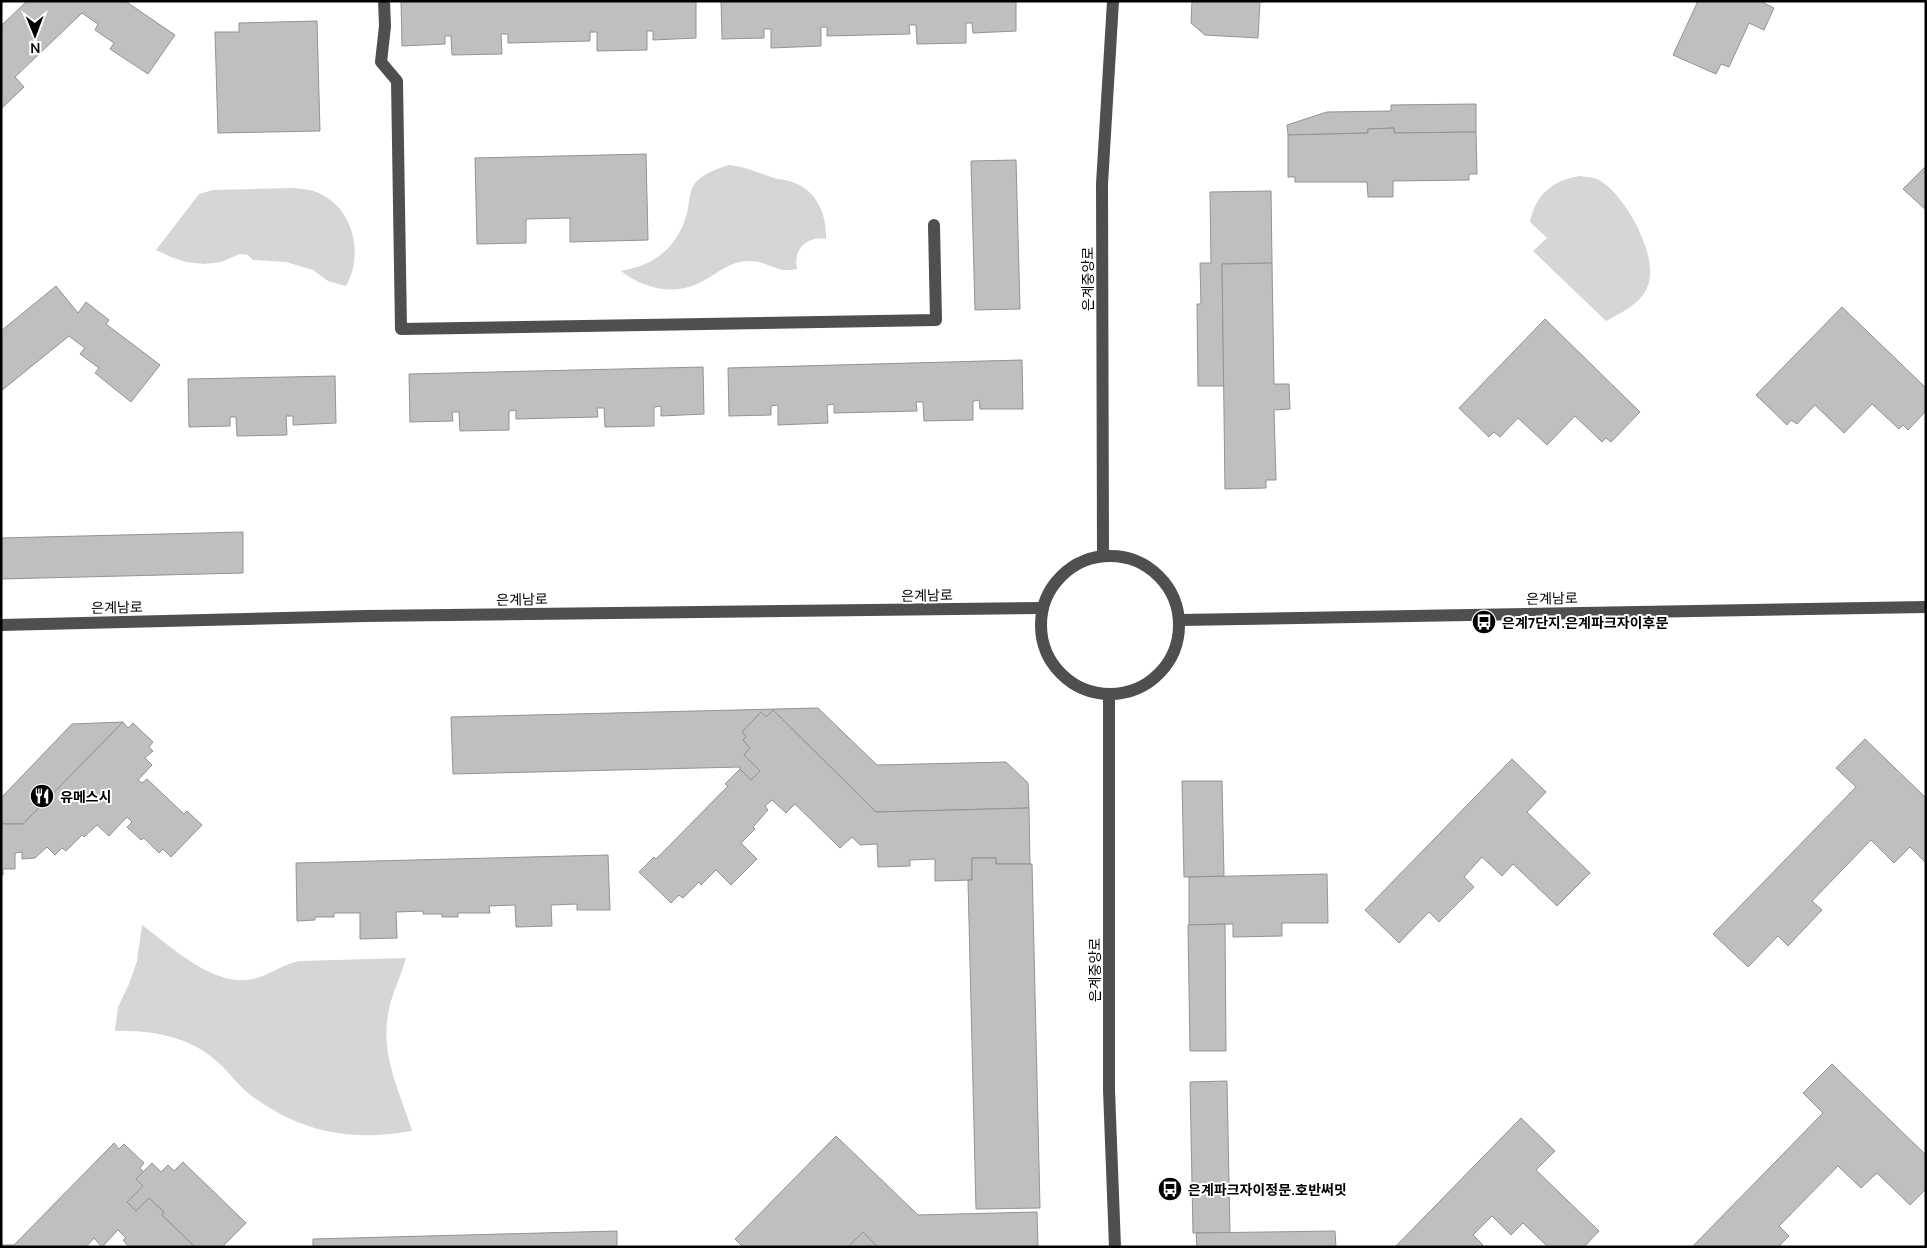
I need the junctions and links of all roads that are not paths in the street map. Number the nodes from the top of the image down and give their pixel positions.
1 (384, 1) edge
2 (1113, 1) edge
3 (934, 225) dead end
4 (1103, 556) junction
5 (1926, 606) edge
6 (1043, 608) junction
7 (1179, 620) junction
8 (1, 625) edge
9 (1109, 694) junction
10 (1115, 1247) edge

1 - 3 street
2 - 4 street, 은계중앙로
4 - 6 street
4 - 7 street
5 - 7 street, 은계남로
6 - 8 street, 은계남로
6 - 9 street
7 - 9 street
9 - 10 street, 은계중앙로

